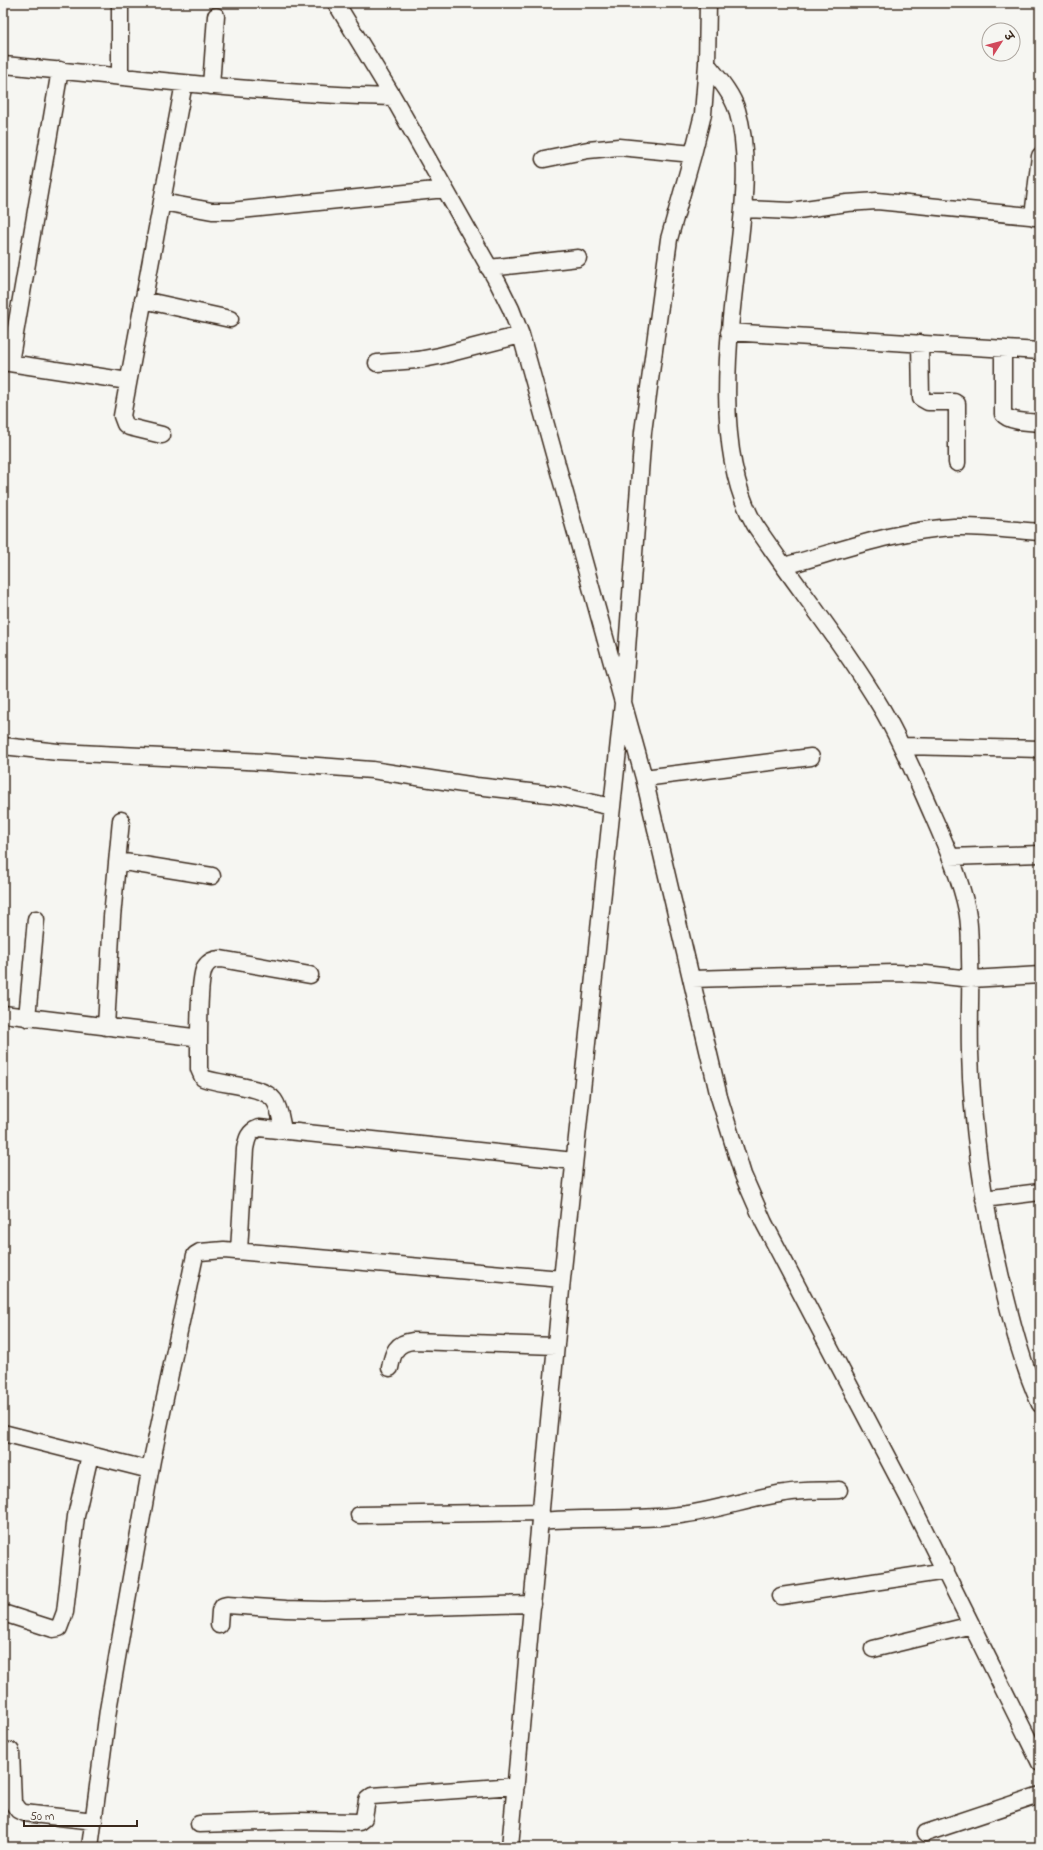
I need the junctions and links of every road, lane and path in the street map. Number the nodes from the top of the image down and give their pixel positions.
1 (120, 3) edge
2 (336, 3) edge
3 (708, 3) edge
4 (216, 16) dead end
5 (3, 64) edge
6 (707, 64) junction
7 (60, 70) junction
8 (120, 76) junction
9 (184, 83) junction
10 (211, 86) junction
11 (393, 97) junction
12 (693, 154) junction
13 (1040, 156) edge
14 (544, 160) dead end
15 (446, 190) junction
16 (162, 202) junction
17 (744, 209) junction
18 (1037, 217) edge
19 (578, 258) dead end
20 (489, 268) junction
21 (143, 300) junction
22 (230, 319) dead end
23 (729, 332) junction
24 (521, 334) junction
25 (920, 343) junction
26 (1003, 349) junction
27 (1040, 352) edge
28 (7, 363) edge
29 (377, 363) dead end
30 (128, 381) junction
31 (1040, 423) edge
32 (162, 435) dead end
33 (957, 463) dead end
34 (1040, 532) edge
35 (784, 566) junction
36 (623, 703) junction
37 (3, 746) edge
38 (902, 746) junction
39 (1040, 748) edge
40 (811, 757) dead end
41 (644, 778) junction
42 (612, 807) junction
43 (121, 820) dead end
44 (1040, 854) edge
45 (950, 857) junction
46 (118, 861) junction
47 (212, 876) dead end
48 (36, 919) dead end
49 (1040, 974) edge
50 (310, 975) dead end
51 (692, 978) junction
52 (970, 980) junction
53 (3, 1014) edge
54 (27, 1018) junction
55 (106, 1027) junction
56 (199, 1043) junction
57 (283, 1130) junction
58 (574, 1161) junction
59 (1040, 1192) edge
60 (984, 1199) junction
61 (239, 1251) junction
62 (562, 1279) junction
63 (556, 1346) junction
64 (390, 1368) dead end
65 (1040, 1404) edge
66 (3, 1433) edge
67 (90, 1455) junction
68 (150, 1470) junction
69 (839, 1490) dead end
70 (359, 1515) dead end
71 (541, 1516) junction
72 (946, 1571) junction
73 (780, 1596) dead end
74 (533, 1604) junction
75 (3, 1613) edge
76 (219, 1625) dead end
77 (972, 1625) junction
78 (873, 1649) dead end
79 (11, 1751) dead end
80 (1040, 1763) edge
81 (516, 1786) junction
82 (1040, 1795) edge
83 (94, 1821) junction
84 (199, 1824) dead end
85 (926, 1833) dead end
86 (90, 1847) edge
87 (510, 1847) edge

1 - 8 street
2 - 11 street
3 - 6 street
4 - 10 street
5 - 7 street
6 - 12 street
6 - 17 street
7 - 8 street
7 - 28 street
8 - 9 street
9 - 10 street
9 - 16 street
10 - 11 street
11 - 15 street
12 - 14 street
12 - 36 street
13 - 18 street
15 - 16 street
15 - 20 street
16 - 21 street
17 - 18 street
17 - 23 street
19 - 20 street
20 - 24 street
21 - 22 street
21 - 30 street
23 - 25 street
23 - 35 street
24 - 29 street
24 - 36 street
25 - 26 street
25 - 33 street
26 - 27 street
26 - 31 street
28 - 30 street
30 - 32 street
34 - 35 street
35 - 38 street
36 - 41 street
36 - 42 street
37 - 42 street
38 - 39 street
38 - 45 street
40 - 41 street
41 - 51 street
42 - 58 street
43 - 46 street
44 - 45 street
45 - 52 street
46 - 47 street
46 - 55 street
48 - 54 street
49 - 52 street
50 - 56 street
51 - 52 street
51 - 72 street
52 - 60 street
53 - 54 street
54 - 55 street
55 - 56 street
56 - 57 street
57 - 58 street
57 - 61 street
58 - 62 street
59 - 60 street
60 - 65 street
61 - 62 street
61 - 68 street
62 - 63 street
63 - 64 street
63 - 71 street
66 - 67 street
67 - 68 street
67 - 75 street
68 - 83 street
69 - 71 street
70 - 71 street
71 - 74 street
72 - 73 street
72 - 77 street
74 - 76 street
74 - 81 street
77 - 78 street
77 - 80 street
79 - 83 street
81 - 84 street
81 - 87 street
82 - 85 street
83 - 86 street

